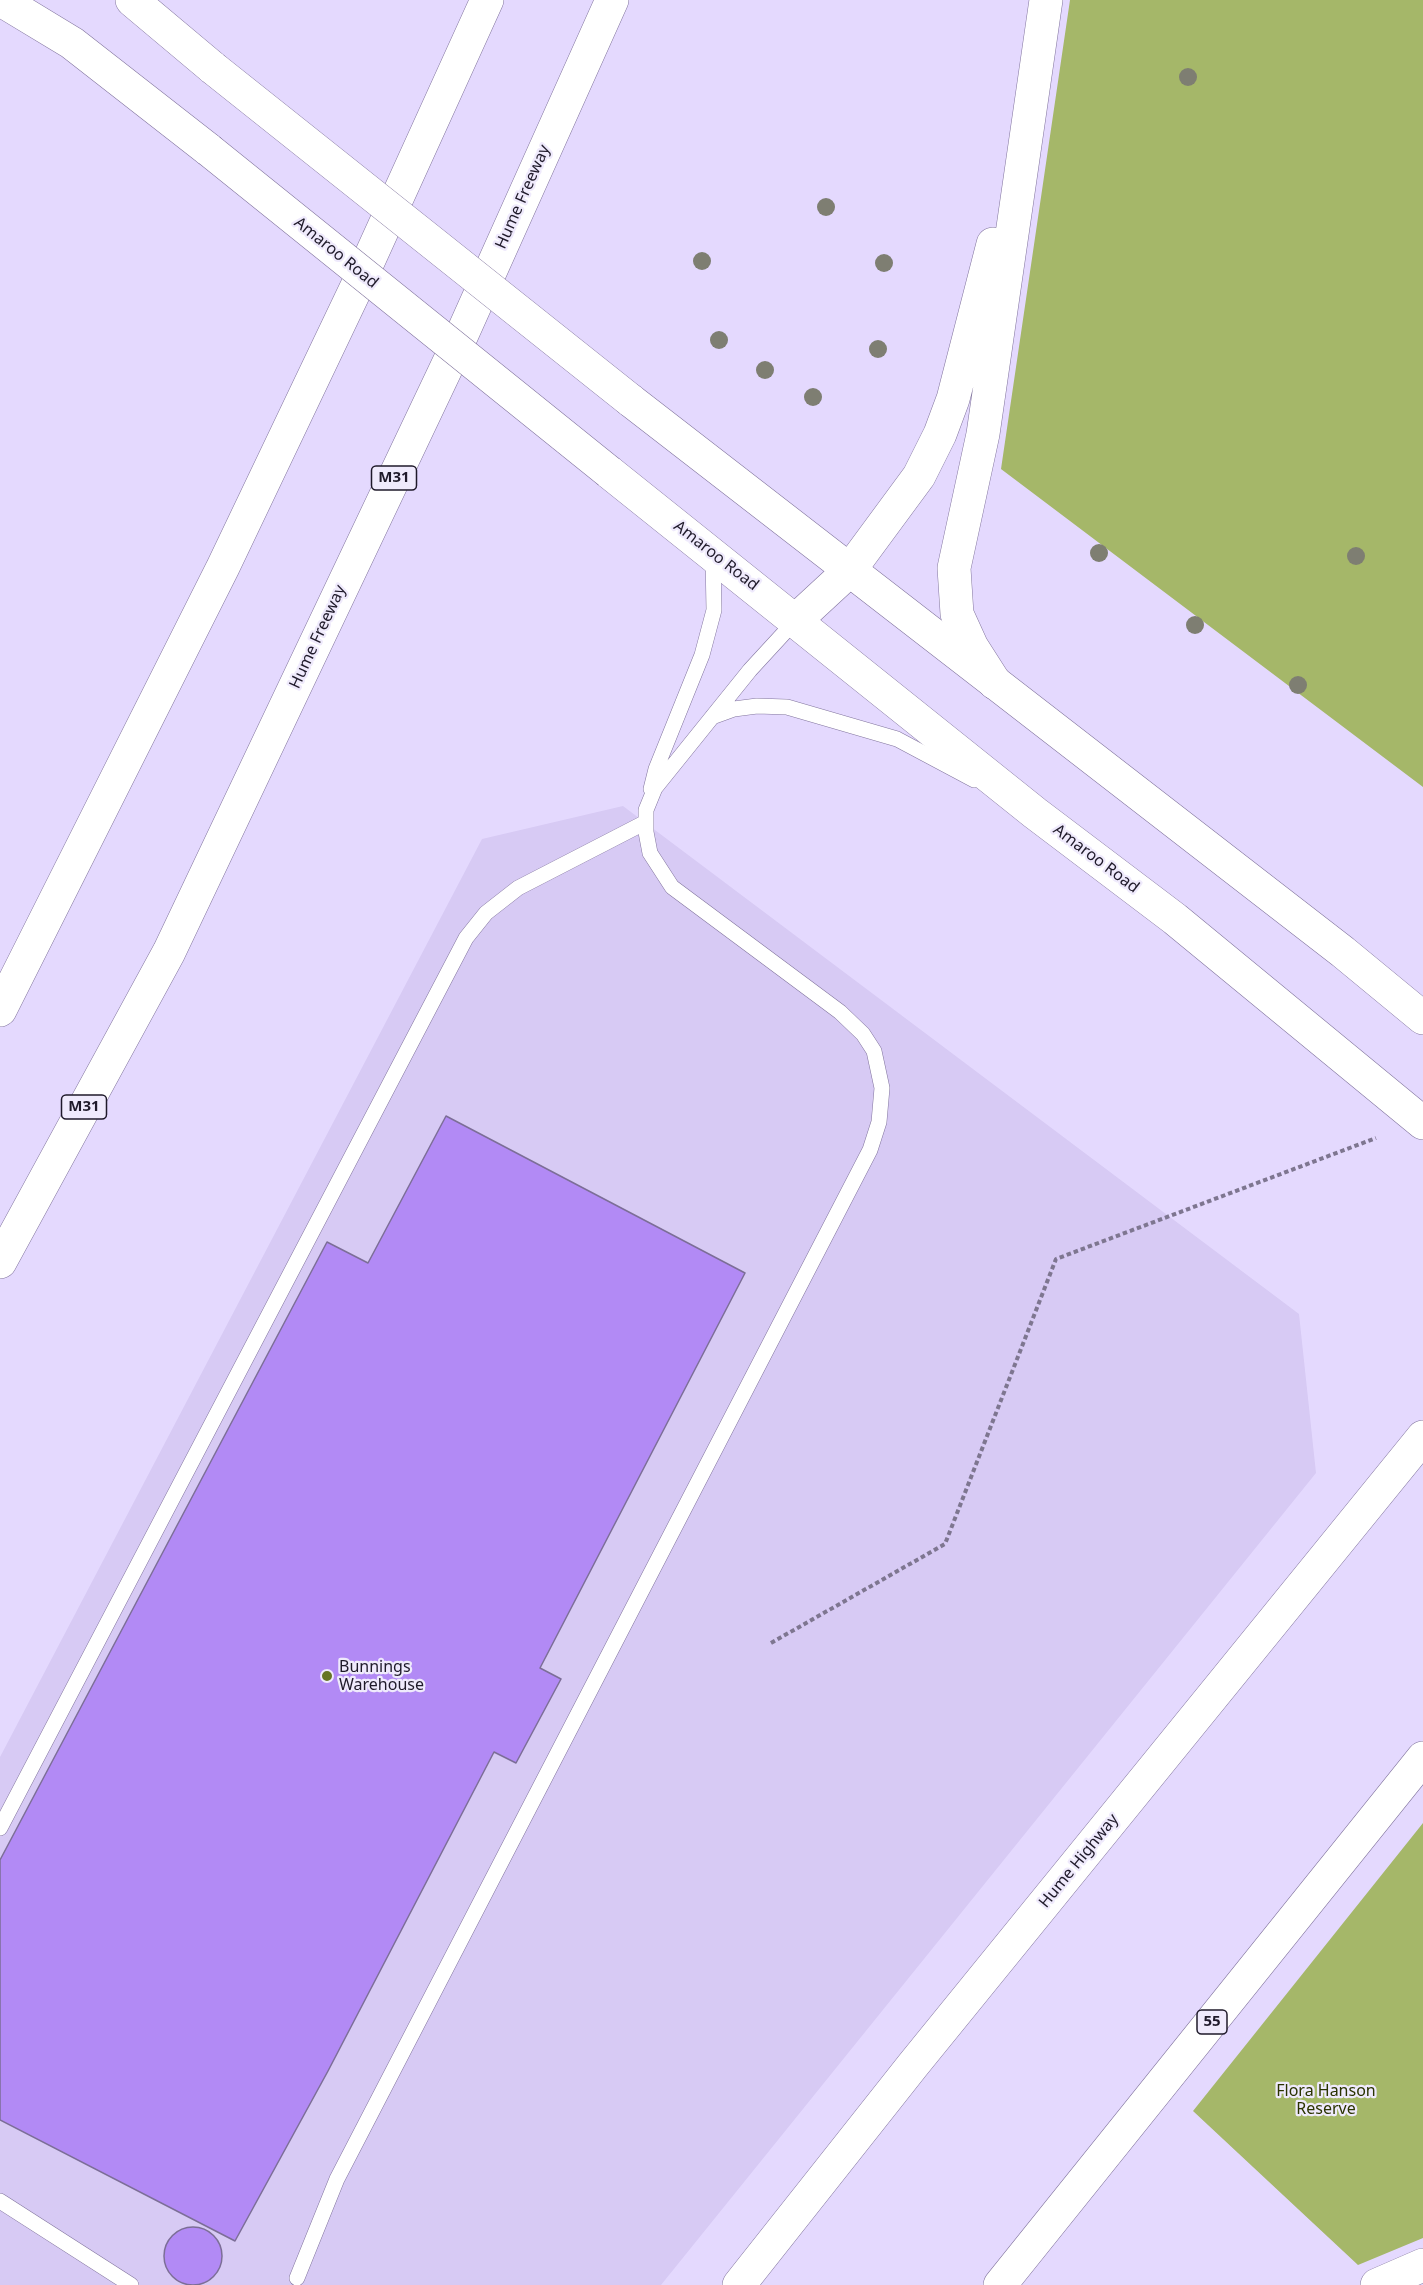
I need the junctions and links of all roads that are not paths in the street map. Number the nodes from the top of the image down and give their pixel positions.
1 (1, 0) edge
2 (132, 0) edge
3 (487, 0) edge
4 (612, 0) edge
5 (1046, 0) edge
6 (1035, 79) junction
7 (713, 553) junction
8 (849, 571) junction
9 (796, 620) junction
10 (995, 683) junction
11 (711, 717) junction
12 (1035, 813) junction
13 (646, 816) junction
14 (1342, 952) junction
15 (1423, 996) edge
16 (0, 1010) edge
17 (1423, 1017) edge
18 (1423, 1123) edge
19 (0, 1262) edge
20 (1423, 1437) edge
21 (1423, 1758) edge
22 (0, 1828) edge
23 (0, 2201) edge
24 (1423, 2265) edge
25 (297, 2278) dead end
26 (131, 2285) edge
27 (739, 2285) edge
28 (1000, 2285) edge
29 (1377, 2285) edge

1 - 7 main road, Amaroo Road, bridge
2 - 8 main road, bridge
3 - 16 main road
4 - 19 main road, Hume Freeway / M31
5 - 6 main road
6 - 8 main road
6 - 10 main road
7 - 9 main road, Amaroo Road
7 - 13 lane
8 - 9 main road
8 - 10 main road
9 - 11 lane
9 - 12 main road, Amaroo Road
10 - 14 main road
11 - 12 lane
11 - 13 lane
12 - 18 main road, Amaroo Road
13 - 22 lane
13 - 25 lane
14 - 15 main road
14 - 17 main road
20 - 27 main road, Hume Highway
21 - 28 main road, 55
23 - 26 lane
24 - 29 main road

